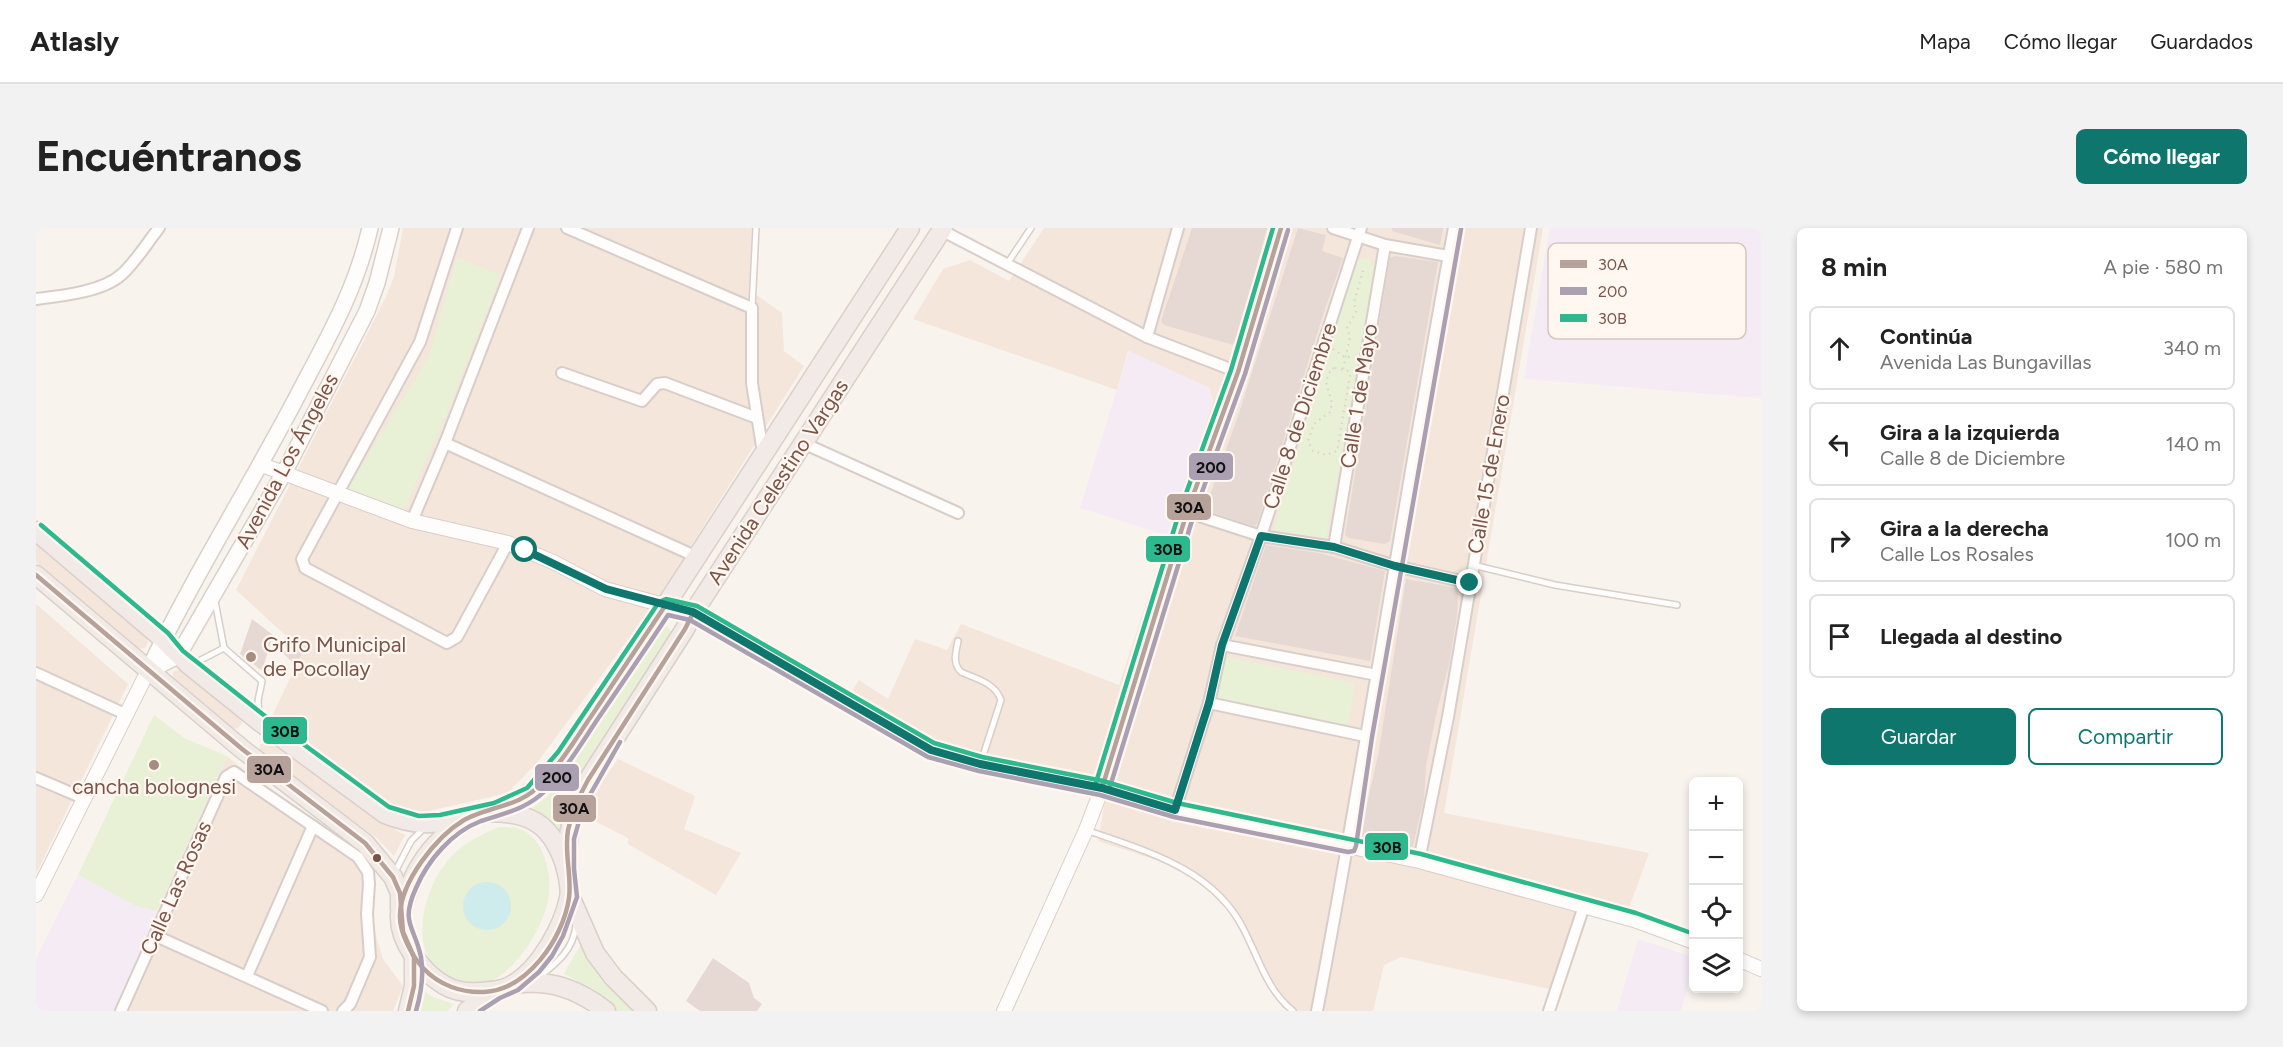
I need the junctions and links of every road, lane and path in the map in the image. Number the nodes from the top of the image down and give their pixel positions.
1 (159, 228) edge
2 (370, 228) edge
3 (391, 228) edge
4 (457, 228) edge
5 (528, 228) edge
6 (567, 228) edge
7 (756, 228) edge
8 (910, 228) edge
9 (1030, 228) edge
10 (1178, 228) edge
11 (1281, 228) edge
12 (1333, 228) edge
13 (1454, 228) edge
14 (1531, 228) edge
15 (940, 229) edge
16 (1359, 232) edge
17 (1385, 245) junction
18 (1448, 256) junction
19 (1007, 264) junction
20 (1357, 268) dead end
21 (1364, 268) junction
22 (1372, 274) dead end
23 (36, 299) edge
24 (752, 308) junction
25 (1147, 337) junction
26 (1332, 348) dead end
27 (1359, 352) dead end
28 (1346, 358) junction
29 (1343, 369) junction
30 (1238, 372) junction
31 (562, 373) dead end
32 (758, 418) junction
33 (445, 443) junction
34 (803, 443) junction
35 (763, 454) junction
36 (262, 465) junction
37 (284, 472) junction
38 (745, 483) junction
39 (338, 494) junction
40 (768, 497) junction
41 (1187, 512) junction
42 (958, 513) dead end
43 (412, 521) junction
44 (36, 531) edge
45 (1261, 536) junction
46 (508, 543) junction
47 (1334, 547) junction
48 (697, 556) junction
49 (1473, 565) junction
50 (1395, 566) junction
51 (36, 575) edge
52 (1470, 583) junction
53 (213, 595) junction
54 (1677, 605) dead end
55 (665, 606) junction
56 (693, 612) junction
57 (163, 639) junction
58 (958, 641) dead end
59 (1222, 645) junction
60 (224, 648) junction
61 (184, 661) junction
62 (148, 671) junction
63 (36, 673) edge
64 (1377, 675) junction
65 (1209, 703) junction
66 (125, 714) junction
67 (260, 722) junction
68 (1365, 736) junction
69 (242, 749) junction
70 (980, 764) junction
71 (36, 778) edge
72 (1102, 788) junction
73 (83, 798) junction
74 (1175, 810) junction
75 (479, 814) junction
76 (428, 825) junction
77 (314, 826) junction
78 (1086, 830) junction
79 (1349, 845) junction
80 (1419, 861) junction
81 (566, 869) junction
82 (393, 877) junction
83 (38, 888) edge
84 (570, 896) junction
85 (1584, 906) junction
86 (400, 914) junction
87 (578, 916) junction
88 (156, 936) junction
89 (1689, 940) edge
90 (414, 957) junction
91 (1743, 961) edge
92 (1761, 969) edge
93 (247, 976) junction
94 (533, 982) junction
95 (514, 984) junction
96 (496, 991) junction
97 (121, 1011) edge
98 (321, 1011) edge
99 (343, 1011) edge
100 (408, 1011) edge
101 (466, 1011) edge
102 (606, 1011) edge
103 (647, 1011) edge
104 (1004, 1011) edge
105 (1293, 1011) edge
106 (1317, 1011) edge
107 (1549, 1011) edge

1 - 23 street
2 - 36 main road, Avenida Los Ángeles
3 - 37 main road, Avenida Los Ángeles
4 - 39 street
5 - 33 street
6 - 24 street
7 - 24 lane
8 - 35 highway, Avenida Celestino Vargas
9 - 19 lane
10 - 25 street
11 - 30 street
12 - 16 street
13 - 18 street
14 - 49 street, Calle 15 de Enero
15 - 19 street
15 - 34 highway, Avenida Celestino Vargas
16 - 17 street
16 - 45 street, Calle 8 de Diciembre
17 - 18 street
17 - 47 street, Calle 1 de Mayo
18 - 50 street
19 - 25 street
20 - 21 path
21 - 22 path
21 - 28 path
24 - 32 street
25 - 30 street
26 - 28 path
27 - 28 path
28 - 29 path
29 - 29 path
30 - 41 street
31 - 32 street
32 - 35 street
33 - 43 street
33 - 48 street
34 - 40 highway, Avenida Celestino Vargas
34 - 42 street
35 - 38 highway, Avenida Celestino Vargas
36 - 37 street
36 - 57 main road, Avenida Los Ángeles
37 - 39 street
37 - 53 main road, Avenida Los Ángeles
38 - 40 highway
38 - 48 highway, Avenida Celestino Vargas
39 - 43 street
39 - 46 street
40 - 56 highway, Avenida Celestino Vargas
41 - 45 street
41 - 72 street
43 - 46 street
44 - 57 highway
45 - 47 street
45 - 59 street, Calle 8 de Diciembre
46 - 55 street
47 - 50 street
48 - 55 highway, Avenida Celestino Vargas
49 - 52 street, Calle 15 de Enero
49 - 54 lane
50 - 52 street
50 - 64 street
51 - 62 highway
52 - 80 street, Calle 15 de Enero
53 - 60 lane
53 - 61 main road, Avenida Los Ángeles
55 - 56 street
55 - 75 highway, Avenida Celestino Vargas
56 - 70 street
56 - 81 highway, Avenida Celestino Vargas
57 - 61 highway
57 - 62 main road, Avenida Los Ángeles
58 - 70 lane
59 - 64 street
59 - 65 street, Calle 8 de Diciembre
60 - 61 lane
60 - 67 lane
61 - 62 main road
61 - 67 highway
62 - 66 street, Avenida Los Ángeles
62 - 69 highway
63 - 66 street
64 - 68 street
65 - 68 street
65 - 74 street, Calle 8 de Diciembre
66 - 73 street, Avenida Los Ángeles
67 - 69 highway
67 - 76 highway
68 - 79 street
69 - 82 highway
70 - 72 street
71 - 73 street
72 - 74 street
72 - 78 street
73 - 83 street, Avenida Los Ángeles
74 - 79 street
75 - 76 highway
75 - 81 highway
75 - 86 highway
76 - 82 lane
77 - 88 street, Calle Las Rosas
77 - 93 street
77 - 99 street
78 - 104 street
78 - 105 lane
79 - 80 street
79 - 106 street
80 - 85 street
81 - 84 highway
82 - 86 highway
84 - 87 highway
84 - 95 highway
85 - 89 street
85 - 107 street
86 - 90 highway
87 - 94 lane
87 - 103 highway
88 - 93 street
88 - 97 street, Calle Las Rosas
90 - 96 highway
90 - 100 main road
91 - 92 street
93 - 98 street
94 - 95 highway
94 - 102 highway
95 - 96 highway
96 - 101 main road

